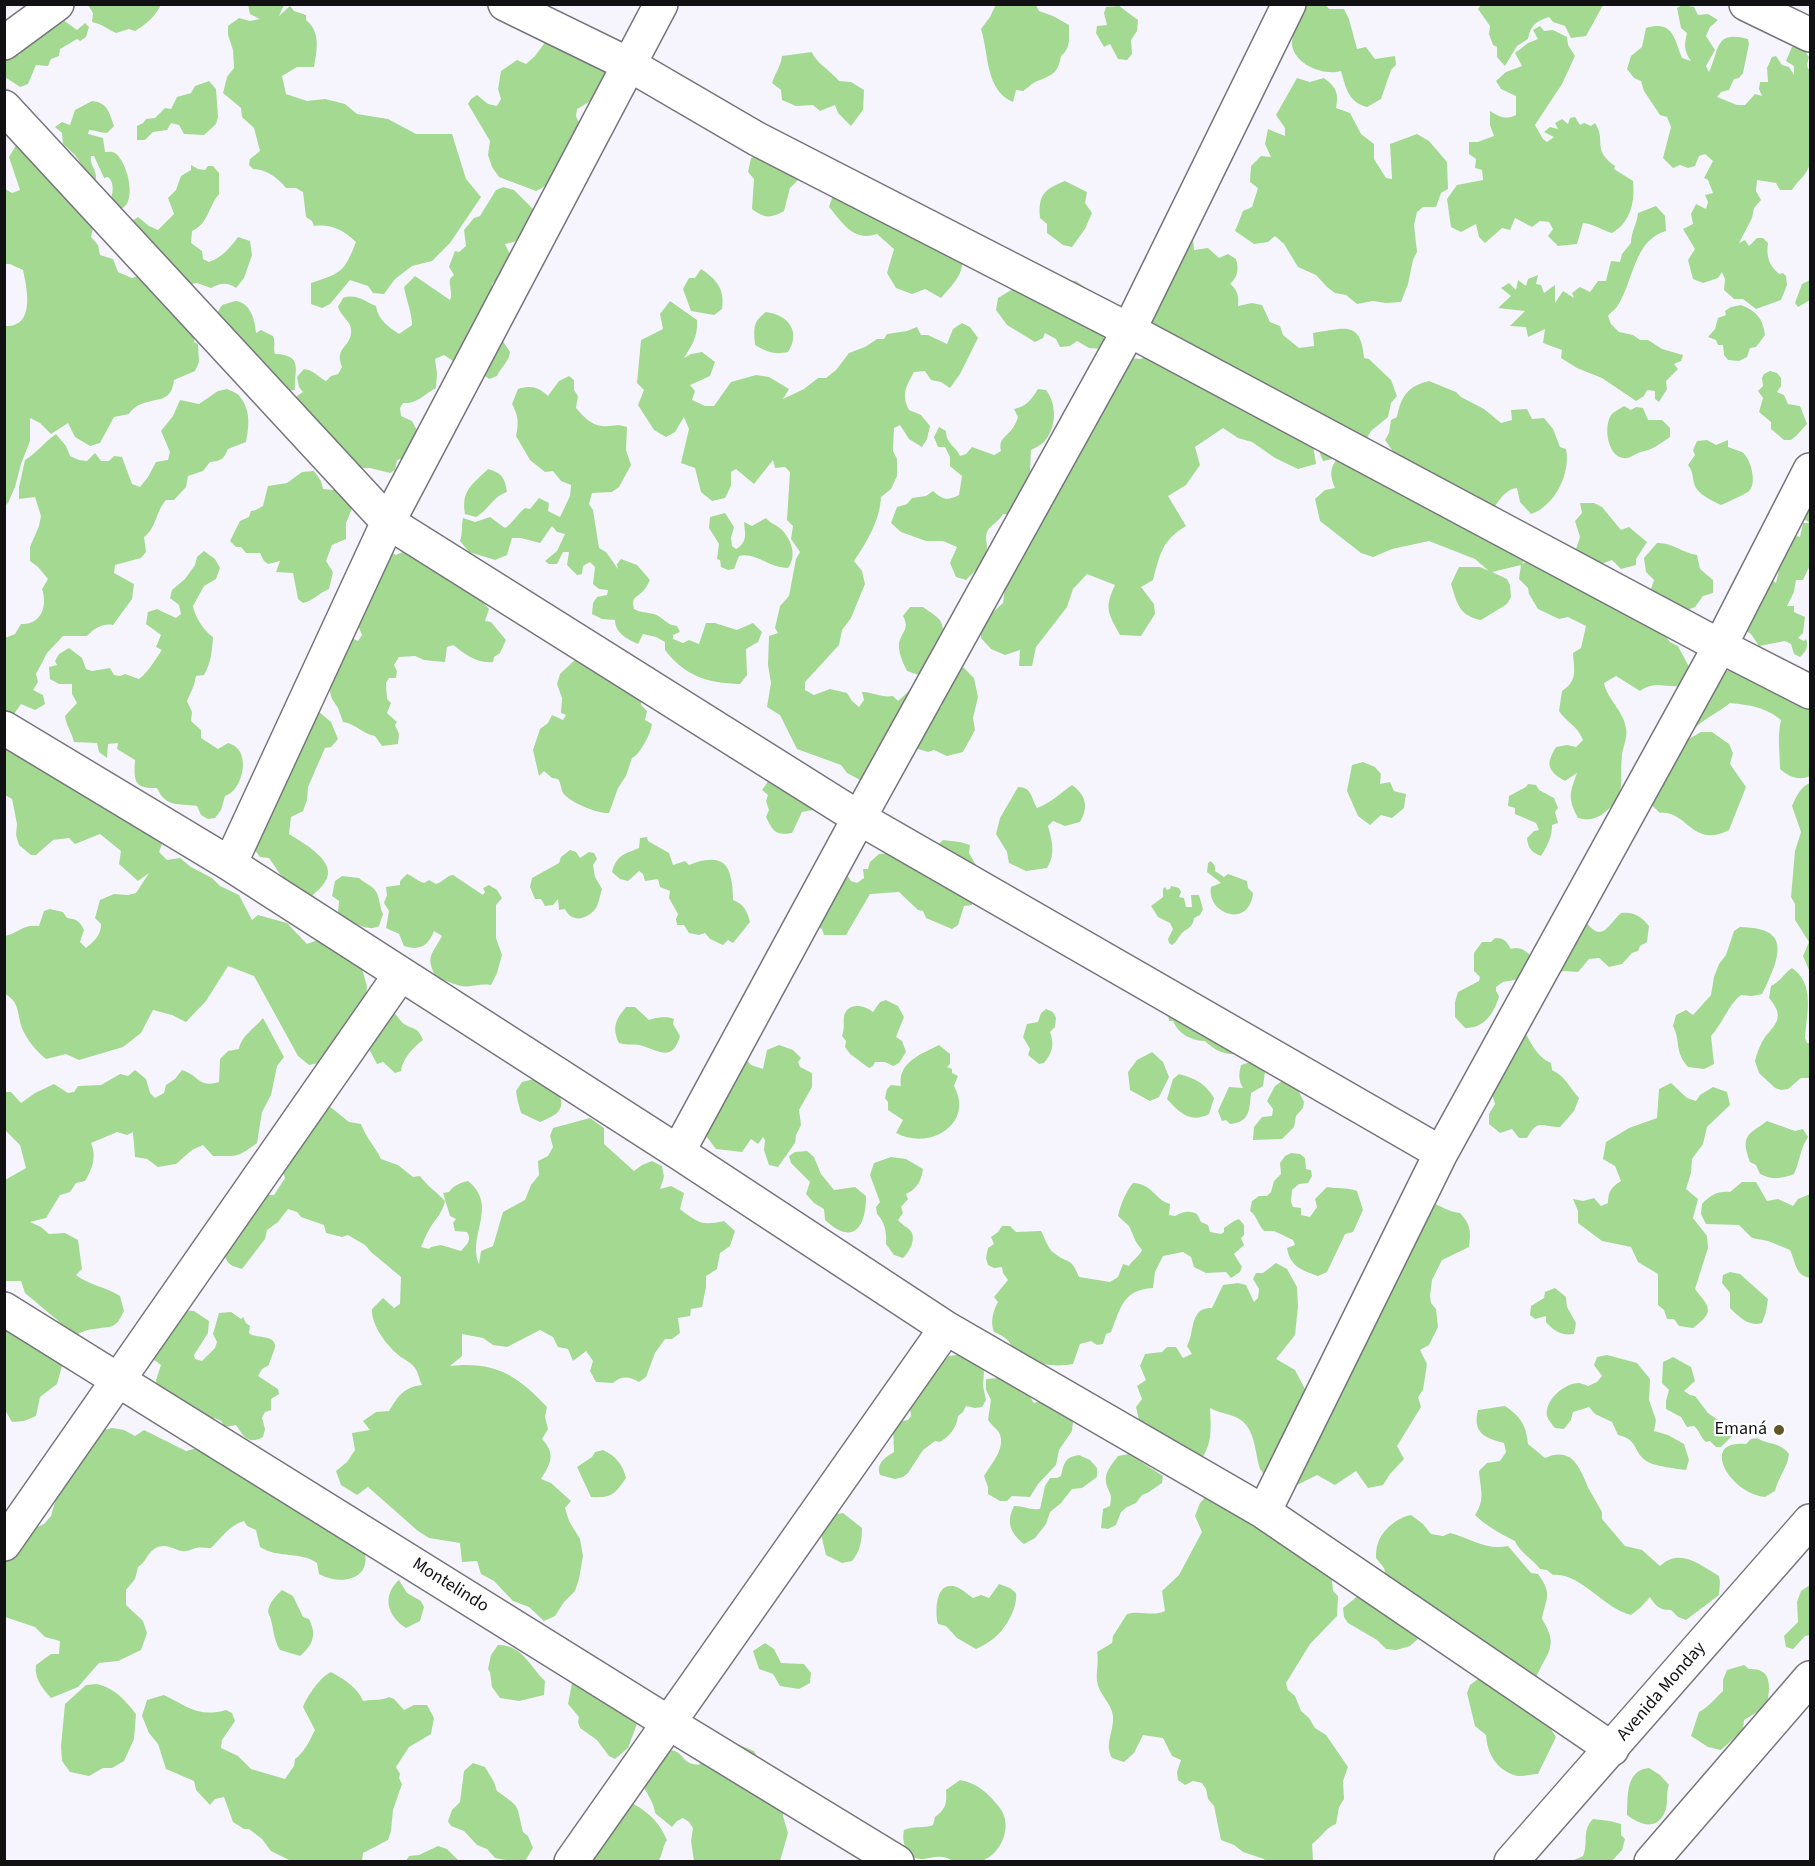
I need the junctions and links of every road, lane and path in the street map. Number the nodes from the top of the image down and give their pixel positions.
1 (57, 4) edge
2 (505, 4) edge
3 (661, 4) edge
4 (1289, 4) edge
5 (1746, 4) edge
6 (1810, 35) edge
7 (4, 43) edge
8 (630, 65) junction
9 (4, 107) edge
10 (1129, 330) junction
11 (1810, 470) edge
12 (388, 522) junction
13 (1720, 646) junction
14 (1810, 692) edge
15 (4, 728) edge
16 (859, 818) junction
17 (230, 864) junction
18 (400, 975) junction
19 (678, 1152) junction
20 (1441, 1153) junction
21 (4, 1309) edge
22 (946, 1328) junction
23 (118, 1380) junction
24 (1264, 1512) junction
25 (1810, 1521) edge
26 (4, 1544) edge
27 (1810, 1678) edge
28 (669, 1723) junction
29 (1612, 1749) junction
30 (572, 1862) edge
31 (897, 1862) edge
32 (1511, 1862) edge
33 (1651, 1862) edge

1 - 7 street
2 - 8 street
3 - 8 street
4 - 10 street
5 - 6 street
8 - 10 street
8 - 12 street
9 - 12 street
10 - 13 street
10 - 16 street
11 - 13 street
12 - 16 street
12 - 17 street
13 - 14 street
13 - 20 street
15 - 17 street
16 - 19 street
16 - 20 street
17 - 18 street
18 - 19 street
18 - 23 street
19 - 22 street
20 - 24 street
21 - 23 street, Montelindo
22 - 24 street
22 - 28 street
23 - 26 street
23 - 28 street, Montelindo
24 - 29 street
25 - 29 street, Avenida Monday
27 - 33 street
28 - 30 street
28 - 31 street, Montelindo
29 - 32 street, Avenida Monday

